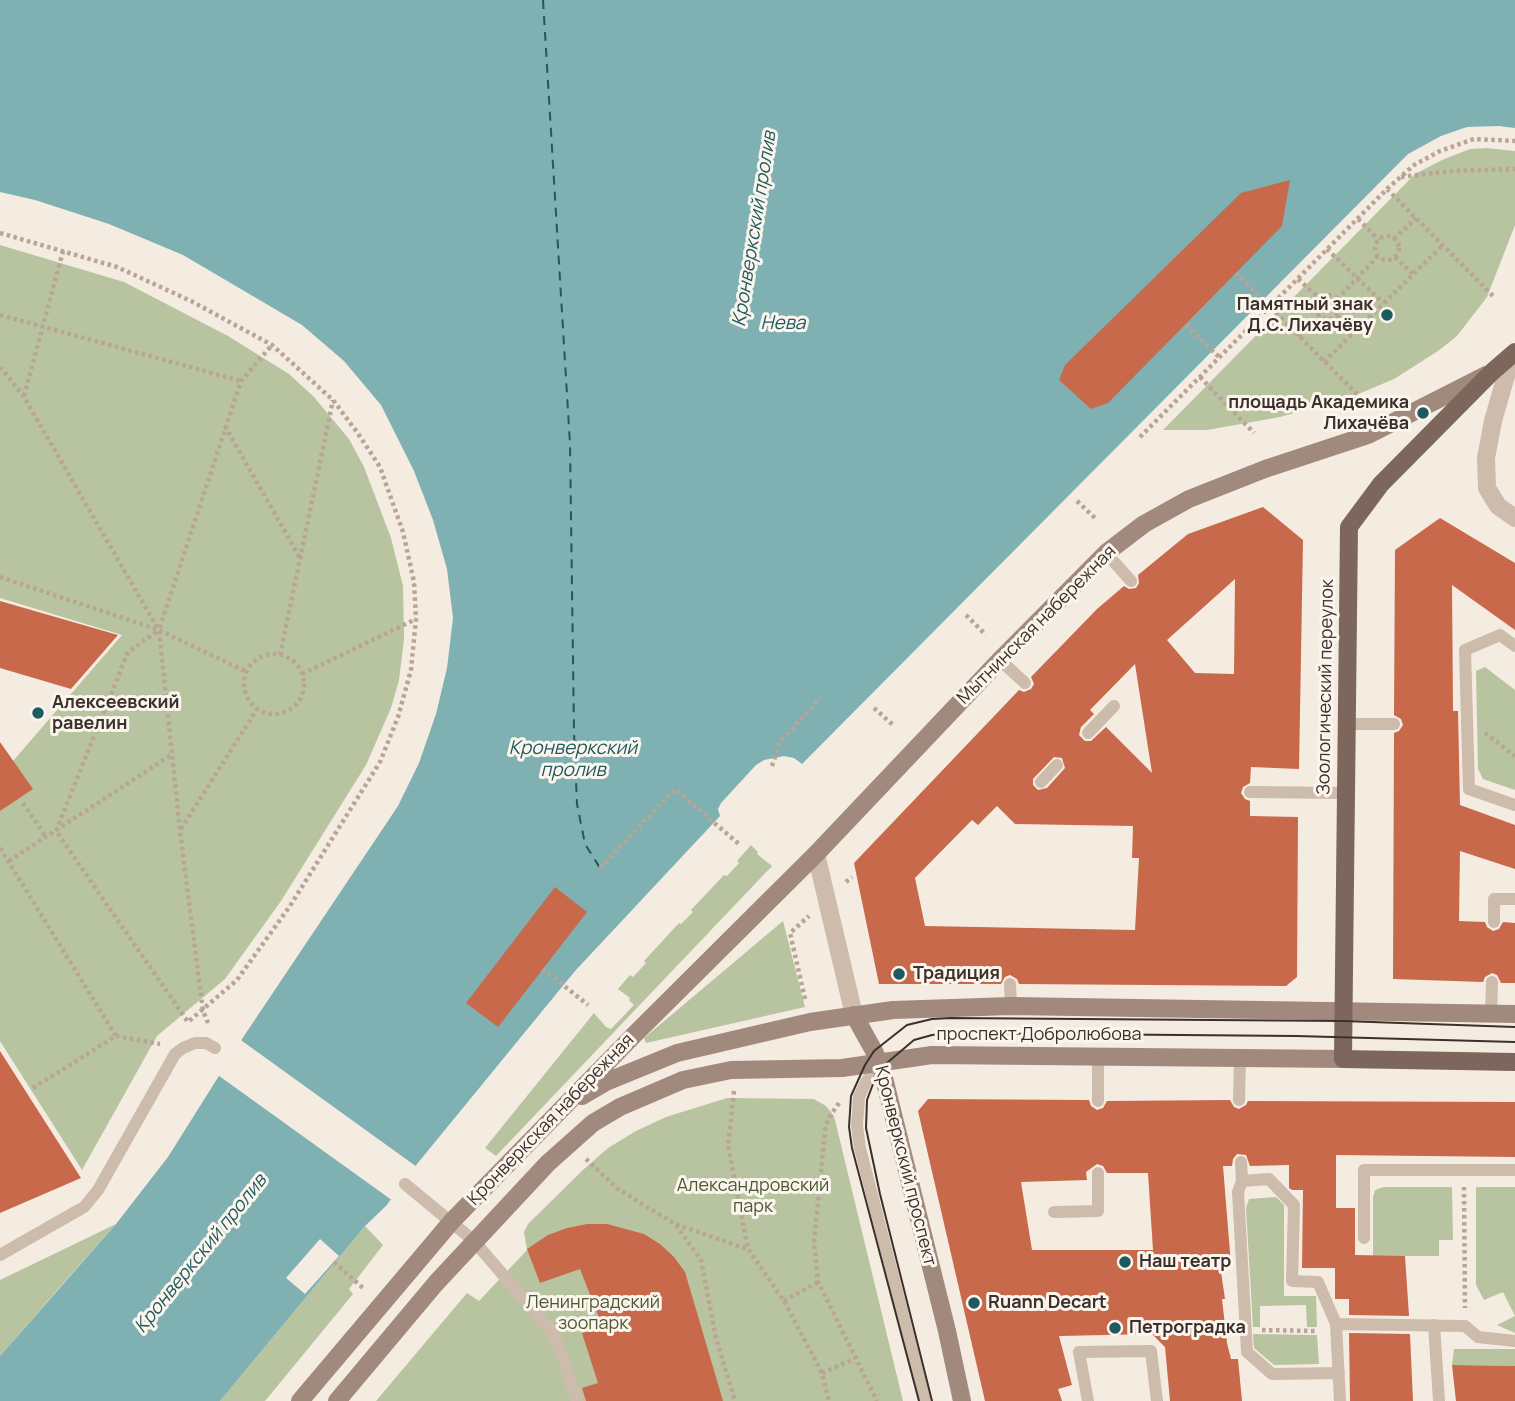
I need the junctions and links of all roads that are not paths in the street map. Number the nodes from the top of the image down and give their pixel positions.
1 (1513, 354) edge
2 (1492, 372) junction
3 (1515, 518) edge
4 (1106, 553) junction
5 (1131, 581) dead end
6 (1515, 646) edge
7 (1000, 660) junction
8 (1025, 683) dead end
9 (1114, 706) dead end
10 (1346, 724) junction
11 (1394, 724) dead end
12 (1088, 733) dead end
13 (1057, 765) dead end
14 (1041, 782) dead end
15 (1250, 792) dead end
16 (1345, 793) junction
17 (1515, 805) edge
18 (816, 854) junction
19 (1515, 899) edge
20 (1494, 922) dead end
21 (1492, 982) dead end
22 (1010, 984) dead end
23 (1011, 1006) junction
24 (1343, 1010) junction
25 (1492, 1013) junction
26 (1515, 1014) edge
27 (854, 1015) junction
28 (215, 1048) dead end
29 (1098, 1057) junction
30 (1240, 1058) junction
31 (1343, 1059) junction
32 (1515, 1062) edge
33 (880, 1063) junction
34 (1239, 1100) dead end
35 (1098, 1101) dead end
36 (563, 1106) junction
37 (1241, 1162) dead end
38 (548, 1163) joint
39 (1515, 1170) edge
40 (1098, 1172) dead end
41 (1241, 1181) junction
42 (405, 1184) dead end
43 (1054, 1212) dead end
44 (453, 1221) junction
45 (1364, 1238) dead end
46 (474, 1241) junction
47 (0, 1255) edge
48 (1336, 1324) junction
49 (1434, 1325) junction
50 (1515, 1341) edge
51 (1339, 1373) junction
52 (300, 1401) edge
53 (337, 1401) edge
54 (577, 1401) edge
55 (925, 1401) edge
56 (962, 1401) edge
57 (1088, 1401) edge
58 (1157, 1401) edge
59 (1340, 1401) edge
60 (1438, 1401) edge

1 - 2 main road
1 - 3 street
2 - 4 main road, Мытнинская набережная
2 - 10 main road, Зоологический переулок
4 - 5 lane
4 - 7 main road, Мытнинская набережная
6 - 17 lane
7 - 8 lane
7 - 18 main road, Мытнинская набережная
9 - 12 lane
10 - 11 lane
10 - 16 main road, Зоологический переулок
13 - 14 lane
15 - 16 lane
16 - 24 main road, Зоологический переулок
18 - 27 street, Кронверкский проспект
18 - 36 main road, Кронверкская набережная
19 - 20 lane
21 - 25 lane
22 - 23 lane
23 - 24 main road, проспект Добролюбова
23 - 27 main road, проспект Добролюбова
24 - 25 main road, проспект Добролюбова
24 - 31 main road, Зоологический переулок
25 - 26 main road, проспект Добролюбова
27 - 33 main road, Кронверкский проспект
27 - 36 main road, проспект Добролюбова
28 - 47 lane
29 - 30 main road, проспект Добролюбова
29 - 33 main road, проспект Добролюбова
29 - 35 lane
30 - 31 main road, проспект Добролюбова
30 - 34 lane
31 - 32 main road, проспект Добролюбова
33 - 38 main road, проспект Добролюбова
33 - 55 lane
33 - 56 main road, Кронверкский проспект
36 - 44 main road, Кронверкская набережная
37 - 41 lane
38 - 46 main road, Кронверкская набережная
39 - 45 lane
40 - 43 lane
41 - 48 lane
41 - 51 lane
42 - 44 lane
44 - 46 lane
44 - 52 main road, Кронверкская набережная
46 - 53 main road, Кронверкская набережная
46 - 54 lane
48 - 49 lane
48 - 51 lane
49 - 50 lane
49 - 60 lane
51 - 59 lane
57 - 58 lane

